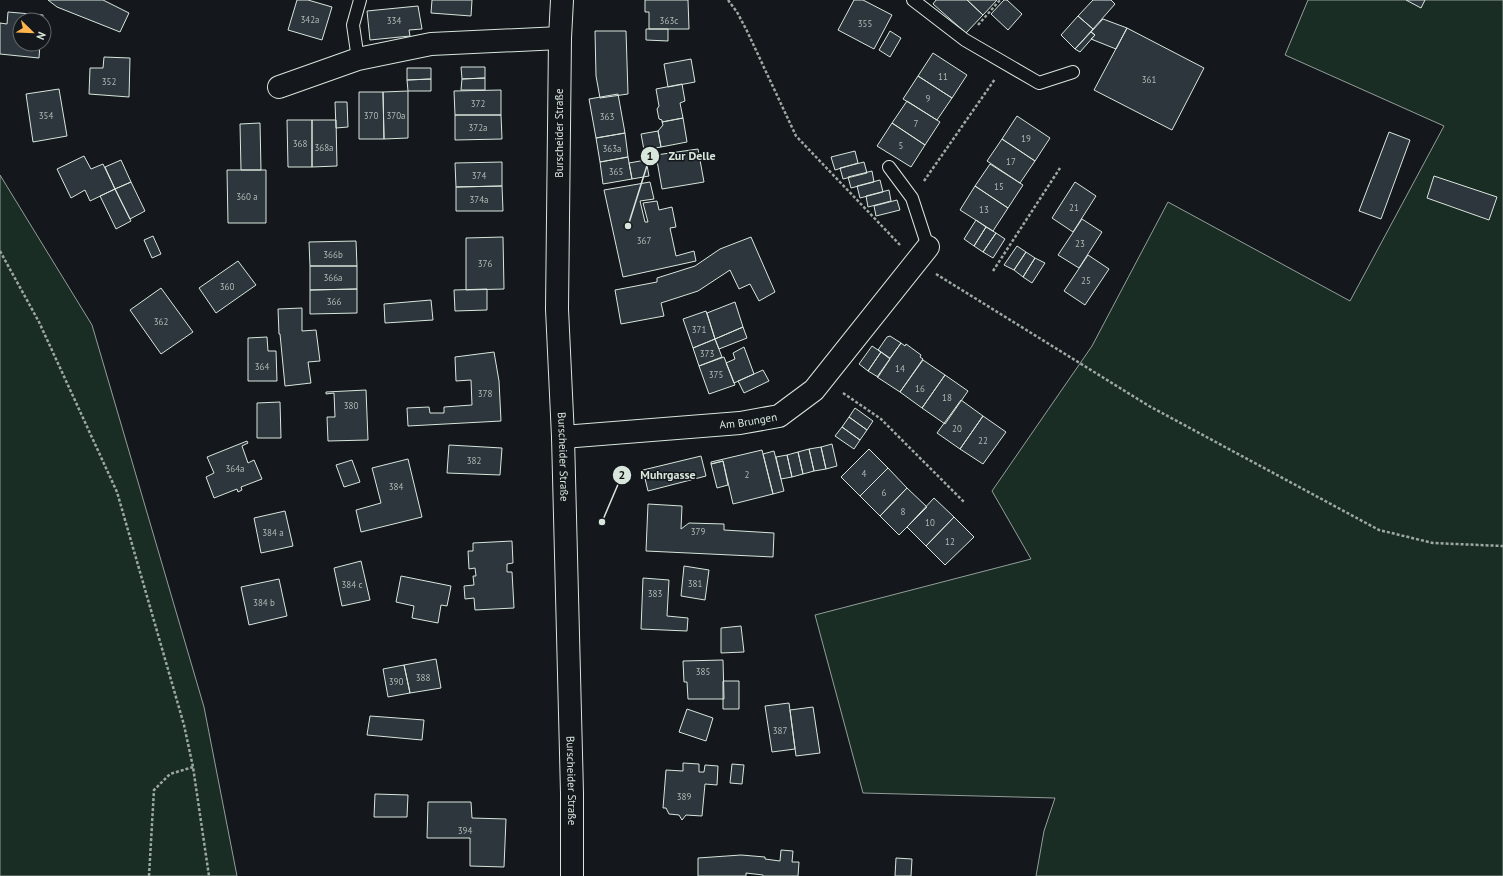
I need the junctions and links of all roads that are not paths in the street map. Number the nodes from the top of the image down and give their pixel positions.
1 (360, 0) edge
2 (562, 0) edge
3 (913, 0) edge
4 (560, 38) junction
5 (358, 59) junction
6 (1073, 72) dead end
7 (279, 87) dead end
8 (888, 167) dead end
9 (921, 254) joint
10 (563, 437) junction
11 (572, 876) edge

1 - 5 lane
2 - 4 main road, Burscheider Straße
3 - 6 lane
4 - 5 main road
4 - 10 main road, Burscheider Straße
5 - 7 main road
8 - 9 lane
9 - 10 main road, Am Brungen
10 - 11 main road, Burscheider Straße

